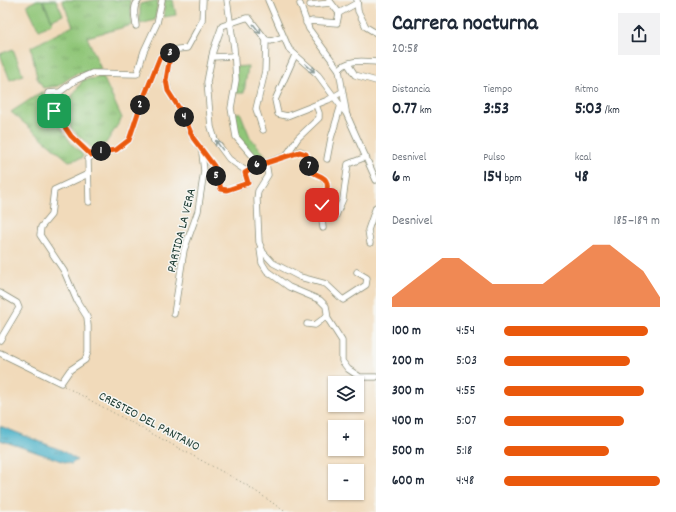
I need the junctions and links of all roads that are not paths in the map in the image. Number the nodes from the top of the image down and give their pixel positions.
1 (140, 0) edge
2 (162, 0) edge
3 (227, 0) edge
4 (268, 0) edge
5 (204, 2) edge
6 (330, 2) edge
7 (357, 2) edge
8 (300, 4) dead end
9 (310, 5) dead end
10 (339, 13) junction
11 (230, 22) junction
12 (306, 22) junction
13 (136, 26) dead end
14 (376, 33) edge
15 (283, 37) junction
16 (266, 40) junction
17 (171, 50) junction
18 (295, 55) junction
19 (235, 56) junction
20 (212, 57) junction
21 (376, 62) edge
22 (348, 64) junction
23 (339, 70) junction
24 (376, 81) edge
25 (342, 92) junction
26 (334, 96) junction
27 (316, 105) junction
28 (341, 105) junction
29 (346, 113) junction
30 (263, 130) dead end
31 (201, 151) junction
32 (91, 155) junction
33 (286, 156) junction
34 (366, 157) junction
35 (327, 159) dead end
36 (257, 161) junction
37 (266, 163) junction
38 (246, 172) junction
39 (88, 174) junction
40 (376, 180) edge
41 (89, 202) dead end
42 (376, 207) edge
43 (335, 218) dead end
44 (322, 228) dead end
45 (259, 242) junction
46 (370, 243) dead end
47 (357, 272) dead end
48 (0, 293) edge
49 (174, 314) dead end
50 (327, 316) junction
51 (307, 324) dead end
52 (0, 340) edge
53 (0, 353) edge
54 (376, 377) edge

1 - 13 street
2 - 32 street
3 - 11 street
4 - 15 street
5 - 17 street
6 - 9 street
6 - 10 street
7 - 10 street
7 - 14 street
8 - 12 street
10 - 12 street
11 -> 16 street
11 - 19 street
11 - 20 street
12 - 23 street
15 - 16 street
15 - 18 street
16 - 30 street
17 - 31 street
17 - 32 street
18 -> 26 street
18 - 27 street
19 - 20 street
19 - 36 street
38 -> 20 street
21 - 22 street
22 - 23 street
22 - 24 street
23 - 25 street
25 - 26 street
25 - 29 street
26 - 27 street
26 - 28 street
27 - 33 street
28 - 29 street
28 - 35 street
29 - 34 street
31 - 38 street
31 - 49 street, PARTIDA LA VERA
32 - 39 street
33 - 37 street
33 - 44 street
34 - 40 street
34 - 43 street
36 - 37 street
36 - 38 street
37 - 45 street
39 - 41 street
39 - 53 street
42 - 46 street
45 - 47 street
45 - 50 street
48 - 52 street
50 - 51 street
50 - 54 street

